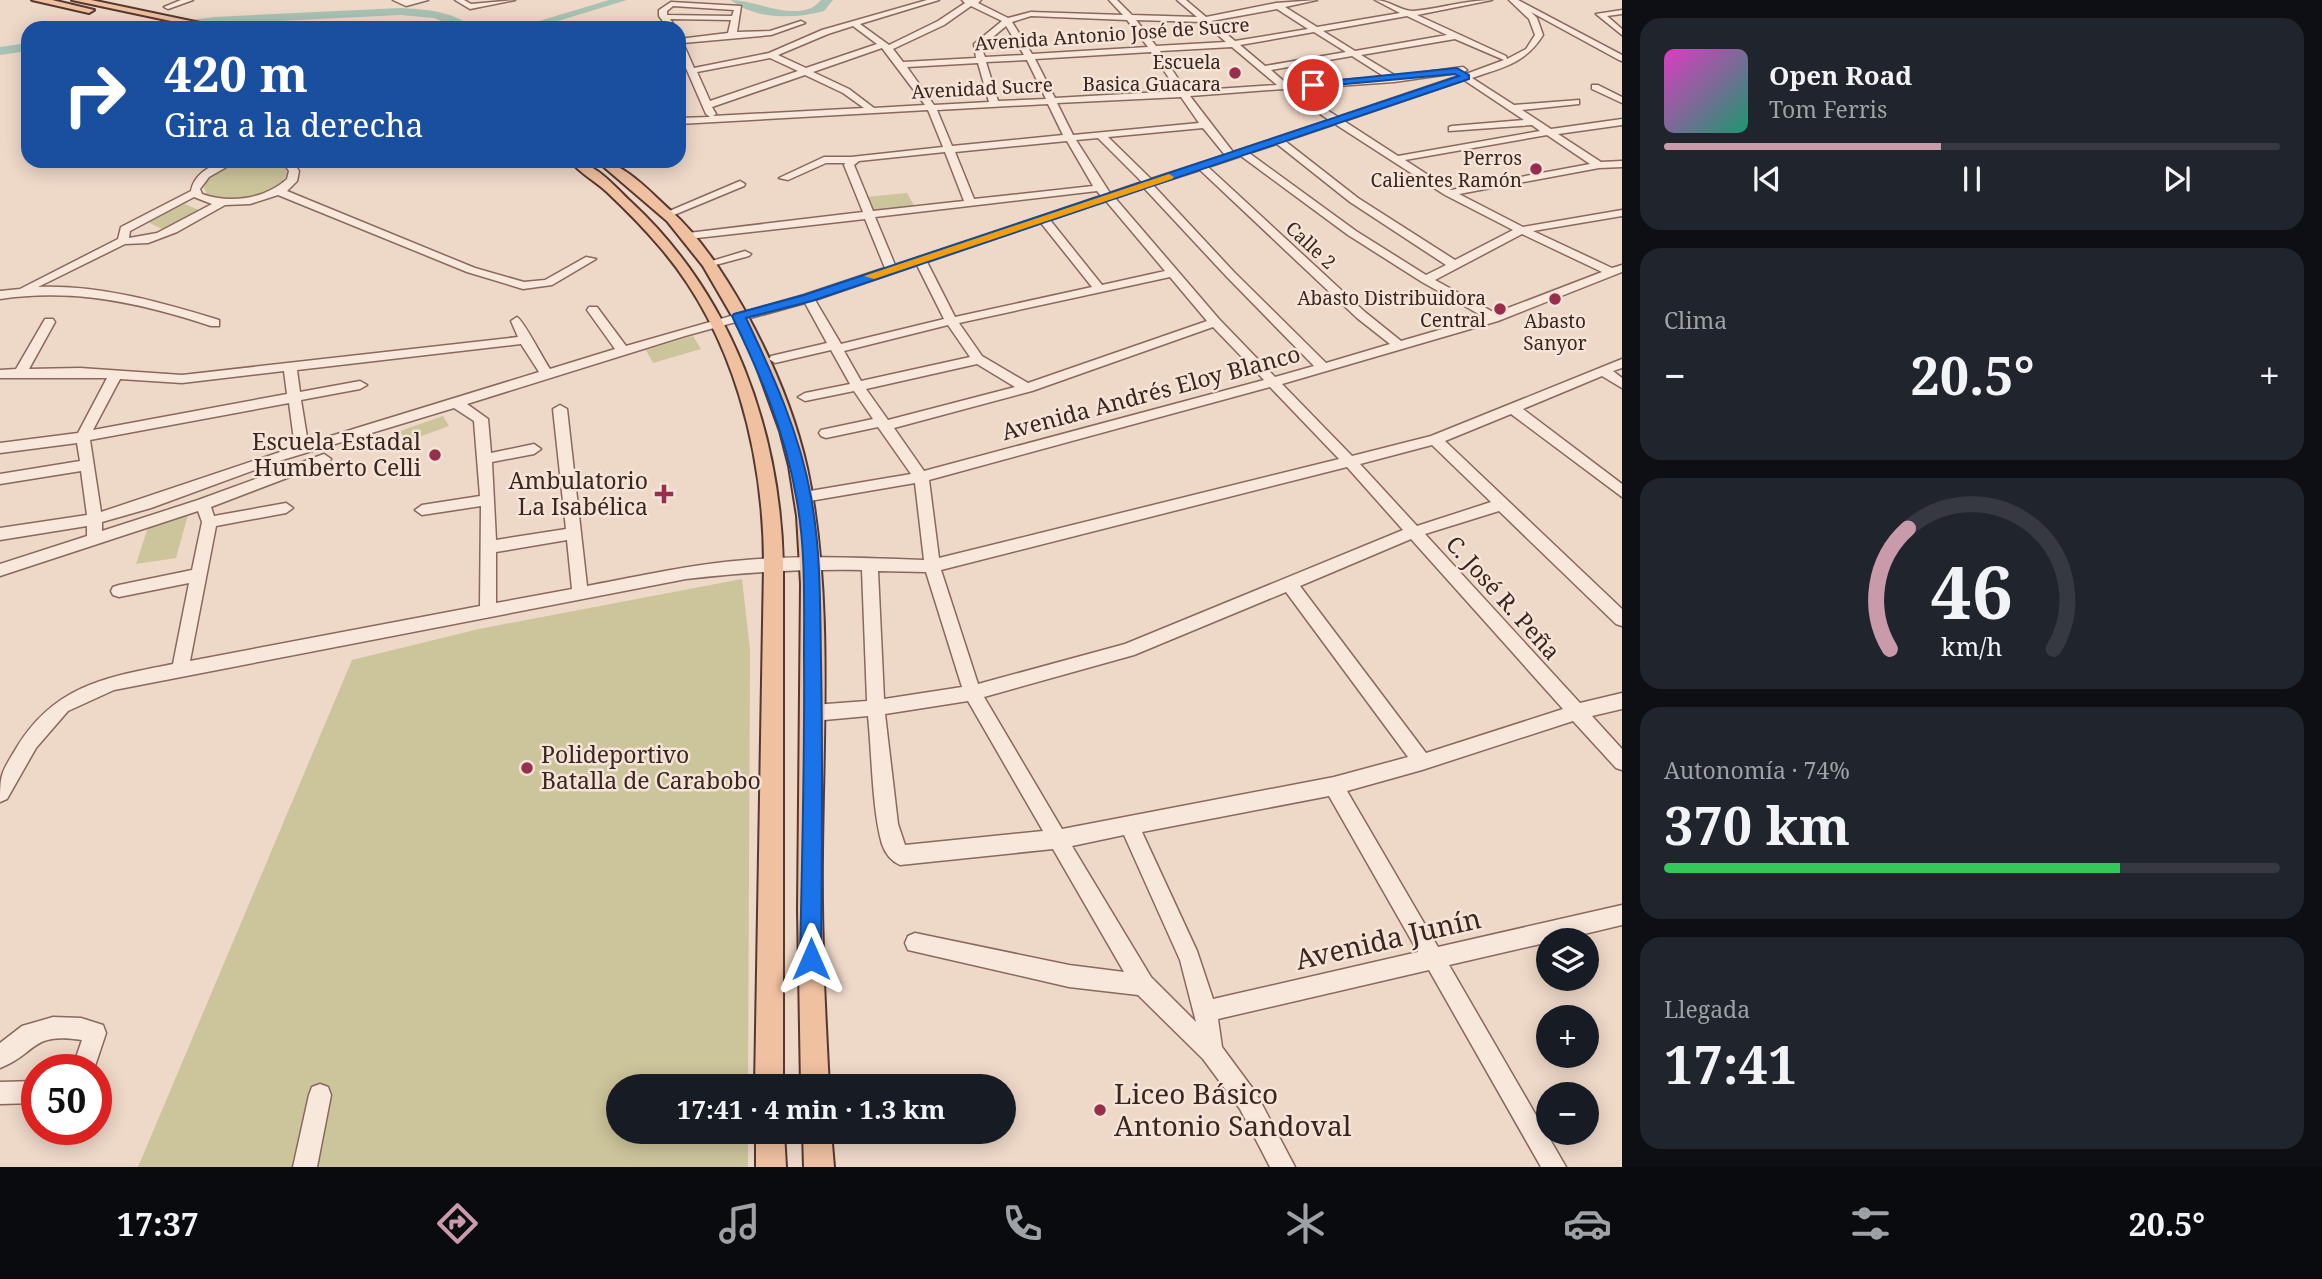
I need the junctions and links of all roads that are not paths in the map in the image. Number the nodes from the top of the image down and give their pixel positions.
1 (37, 0) edge
2 (77, 0) edge
3 (189, 0) edge
4 (397, 0) edge
5 (424, 0) edge
6 (458, 0) edge
7 (511, 0) edge
8 (935, 0) edge
9 (981, 0) edge
10 (1113, 0) edge
11 (1181, 0) edge
12 (1268, 0) edge
13 (1313, 0) edge
14 (1379, 0) edge
15 (1488, 0) edge
16 (1504, 0) edge
17 (1514, 0) edge
18 (969, 1) edge
19 (1279, 6) junction
20 (168, 7) dead end
21 (1622, 12) edge
22 (1406, 13) junction
23 (1132, 16) junction
24 (666, 17) junction
25 (734, 18) junction
26 (1201, 20) junction
27 (139, 21) edge
28 (164, 21) edge
29 (668, 21) edge
30 (1007, 21) junction
31 (801, 23) dead end
32 (853, 23) junction
33 (1317, 30) junction
34 (1622, 33) edge
35 (732, 35) junction
36 (1454, 36) junction
37 (686, 41) edge
38 (1232, 44) junction
39 (885, 46) junction
40 (1154, 50) junction
41 (1355, 54) junction
42 (771, 55) junction
43 (1030, 57) junction
44 (980, 58) junction
45 (1503, 58) junction
46 (1622, 58) edge
47 (686, 59) edge
48 (902, 65) junction
49 (1264, 69) junction
50 (691, 71) junction
51 (803, 71) junction
52 (1459, 73) junction
53 (1394, 79) junction
54 (1285, 86) junction
55 (1595, 87) dead end
56 (1181, 94) junction
57 (1622, 100) edge
58 (1050, 102) junction
59 (1576, 102) dead end
60 (994, 104) junction
61 (708, 105) junction
62 (932, 108) junction
63 (1513, 108) junction
64 (873, 111) junction
65 (713, 119) junction
66 (1337, 119) junction
67 (686, 121) edge
68 (1531, 122) junction
69 (1622, 122) edge
70 (1203, 125) junction
71 (1452, 129) dead end
72 (1548, 132) junction
73 (1101, 135) junction
74 (1069, 137) junction
75 (1278, 140) junction
76 (948, 148) junction
77 (1236, 154) junction
78 (1396, 159) junction
79 (852, 160) junction
80 (1622, 164) edge
81 (1599, 165) junction
82 (1202, 166) junction
83 (216, 168) edge
84 (293, 168) edge
85 (585, 168) edge
86 (611, 168) edge
87 (784, 178) dead end
88 (740, 184) dead end
89 (1147, 184) junction
90 (278, 191) junction
91 (196, 192) junction
92 (1104, 192) junction
93 (1449, 193) junction
94 (220, 204) junction
95 (971, 204) junction
96 (1622, 213) edge
97 (868, 214) junction
98 (665, 215) junction
99 (1043, 218) junction
100 (1522, 230) junction
101 (688, 236) junction
102 (123, 240) junction
103 (745, 254) dead end
104 (590, 259) dead end
105 (920, 260) junction
106 (708, 264) junction
107 (1456, 266) junction
108 (891, 269) junction
109 (1618, 272) edge
110 (1174, 273) junction
111 (1426, 280) junction
112 (1098, 289) junction
113 (23, 290) junction
114 (0, 295) edge
115 (808, 298) junction
116 (593, 310) dead end
117 (738, 316) junction
118 (1494, 318) junction
119 (49, 321) dead end
120 (517, 321) dead end
121 (717, 321) junction
122 (951, 321) junction
123 (1215, 322) junction
124 (215, 323) dead end
125 (525, 340) junction
126 (1400, 346) junction
127 (836, 347) junction
128 (622, 350) junction
129 (775, 359) dead end
130 (978, 359) junction
131 (1622, 363) edge
132 (290, 368) junction
133 (1324, 368) junction
134 (1604, 371) junction
135 (20, 373) junction
136 (546, 373) junction
137 (0, 374) edge
138 (117, 374) junction
139 (1273, 382) junction
140 (1622, 384) edge
141 (360, 385) dead end
142 (857, 385) junction
143 (1027, 388) junction
144 (296, 397) junction
145 (804, 397) dead end
146 (457, 403) junction
147 (1513, 408) junction
148 (560, 409) dead end
149 (883, 424) junction
150 (826, 433) dead end
151 (83, 437) junction
152 (1435, 440) junction
153 (0, 448) edge
154 (302, 449) junction
155 (534, 449) dead end
156 (324, 459) dead end
157 (484, 459) junction
158 (1352, 463) junction
159 (87, 465) junction
160 (920, 477) junction
161 (0, 479) edge
162 (1622, 492) edge
163 (804, 497) junction
164 (488, 500) junction
165 (203, 504) junction
166 (1503, 504) junction
167 (286, 508) dead end
168 (422, 510) dead end
169 (95, 519) junction
170 (209, 522) junction
171 (1414, 532) junction
172 (575, 533) junction
173 (0, 534) edge
174 (94, 539) junction
175 (490, 547) junction
176 (811, 564) junction
177 (772, 565) junction
178 (870, 565) junction
179 (932, 566) junction
180 (0, 570) edge
181 (197, 575) junction
182 (1290, 585) junction
183 (119, 591) dead end
184 (580, 592) junction
185 (488, 610) junction
186 (1622, 620) edge
187 (180, 670) junction
188 (972, 693) junction
189 (1622, 701) edge
190 (876, 708) junction
191 (1576, 712) junction
192 (813, 713) junction
193 (1422, 762) junction
194 (1622, 762) edge
195 (1335, 786) junction
196 (0, 793) edge
197 (1129, 824) junction
198 (1058, 839) junction
199 (1622, 915) edge
200 (915, 943) dead end
201 (1435, 958) junction
202 (1143, 985) junction
203 (1206, 1011) junction
204 (1211, 1051) junction
205 (88, 1054) edge
206 (0, 1057) edge
207 (769, 1074) edge
208 (815, 1074) edge
209 (21, 1092) edge
210 (0, 1093) edge
211 (320, 1094) dead end
212 (770, 1144) edge
213 (818, 1144) edge
214 (305, 1167) edge
215 (771, 1167) edge
216 (819, 1167) edge
217 (1283, 1167) edge
218 (1554, 1167) edge

1 - 27 main road
2 - 28 main road
3 - 20 street
4 - 5 street
6 - 7 street
8 - 32 street
9 - 18 street
10 - 23 street
11 - 26 street
12 - 19 street
13 - 19 street
14 - 22 street
15 - 22 street, Avenida Antonio José de Sucre
16 - 45 street
17 - 46 street
17 - 52 street
18 - 30 street
18 - 39 street
19 - 26 street
19 - 33 street
21 - 34 street
22 - 33 street, Avenida Antonio José de Sucre
22 - 36 street
23 - 26 street
23 - 30 street
23 - 40 street
24 - 25 street
24 - 25 street
24 - 29 street
25 - 35 street
26 - 38 street
30 - 43 street, C. José R. Peña
30 - 44 street
31 - 35 street
32 - 39 street
32 - 42 street
33 - 38 street, Avenida Antonio José de Sucre
33 - 41 street
35 - 37 street
36 - 41 street
36 - 45 street
38 - 40 street, Avenida Antonio José de Sucre
38 - 49 street
39 - 48 street
39 - 51 street
40 - 43 street, Avenida Antonio José de Sucre
40 - 56 street
41 - 49 street
41 - 53 street
42 - 50 street
42 - 51 street
43 - 44 street, Avenida Antonio José de Sucre
43 - 58 street, C. José R. Peña
44 - 48 street, Avenida Antonio José de Sucre
44 - 60 street
45 - 52 street
47 - 50 street
48 - 62 street
49 - 54 street
50 - 61 street
51 - 61 street
51 - 64 street
52 - 53 street, Avenidad Sucre
52 - 63 street
52 - 66 street
53 - 54 street, Avenidad Sucre
54 - 56 street, Avenidad Sucre
54 - 66 street
55 - 57 street
56 - 58 street, Avenidad Sucre
56 - 70 street
58 - 60 street, Avenidad Sucre
58 - 74 street, C. José R. Peña
59 - 63 street
60 - 62 street, Avenidad Sucre
61 - 65 street
62 - 64 street, Avenidad Sucre
62 - 76 street
63 - 68 street
64 - 65 street, Avenidad Sucre
65 - 67 street, Avenidad Sucre
66 - 75 street
66 - 78 street
68 - 71 street
68 - 72 street
69 - 72 street
70 - 73 street
70 - 77 street
72 - 78 street
72 - 81 street
73 - 74 street
73 - 89 street
74 - 76 street
74 - 92 street, C. José R. Peña
75 - 77 street
75 - 107 street
76 - 79 street
76 - 95 street
77 - 82 street
77 - 111 street
78 - 93 street
79 - 87 street
79 - 97 street
80 - 81 street
81 - 93 street
82 - 89 street
82 - 126 street, Calle 2
83 - 91 street
84 - 90 street
85 - 121 main road
86 - 98 main road
88 - 98 street
89 - 92 street
89 - 133 street
90 - 94 street
90 - 104 street
91 - 94 street
91 - 102 street
92 - 95 street
92 - 99 street
92 - 110 street, C. José R. Peña
93 - 100 street
94 - 102 street
95 - 97 street
96 - 100 street
97 - 101 street
97 - 108 street
98 - 101 main road
99 - 105 street
99 - 112 street
100 - 107 street
100 - 109 street
101 - 106 main road
102 - 113 street
103 - 106 street
105 - 108 street
105 - 122 street
106 - 117 main road
107 - 111 street
108 - 115 street
109 - 118 street, Avenida Andrés Eloy Blanco
110 - 112 street
110 - 123 street, C. José R. Peña
111 - 118 street
112 - 122 street
113 - 114 street
113 - 124 street
115 - 117 street
115 - 127 street
116 - 128 street
117 - 121 street
117 - 163 main road
118 - 126 street, Avenida Andrés Eloy Blanco
119 - 135 street
120 - 125 street
121 - 128 street
121 - 177 main road
122 - 127 street
122 - 130 street
123 - 139 street, C. José R. Peña
123 - 143 street
125 - 132 street
125 - 136 street
126 - 133 street, Avenida Andrés Eloy Blanco
127 - 129 street
127 - 142 street
128 - 136 street
130 - 142 street
130 - 143 street
131 - 134 street
132 - 138 street
132 - 144 street
133 - 139 street, Avenida Andrés Eloy Blanco
134 - 140 street
134 - 147 street
135 - 137 street
135 - 138 street
136 - 146 street
138 - 151 street
139 - 158 street, C. José R. Peña
139 - 160 street, Avenida Andrés Eloy Blanco
141 - 144 street
142 - 145 street
142 - 149 street
143 - 149 street
144 - 151 street
144 - 154 street
146 - 154 street
146 - 157 street
147 - 152 street
147 - 162 street
148 - 172 street
149 - 150 street
149 - 160 street
151 - 153 street
151 - 159 street
152 - 158 street
152 - 166 street
154 - 169 street
155 - 157 street
156 - 165 street
157 - 164 street
158 - 171 street, C. José R. Peña
158 - 179 street
159 - 161 street
159 - 169 street
160 - 163 street, Avenida Andrés Eloy Blanco
160 - 179 street
163 - 176 main road
164 - 168 street
164 - 175 street
165 - 170 street
165 - 174 street
166 - 171 street
166 - 186 street
167 - 170 street
169 - 173 street
169 - 174 street
170 - 181 street
171 - 182 street
171 - 191 street, C. José R. Peña
172 - 175 street
172 - 184 street
174 - 180 street
175 - 185 street
176 - 177 street
176 - 178 street
176 - 192 main road
177 - 184 street
177 - 207 main road
178 - 179 street
178 - 190 street
179 - 188 street
181 - 183 street
181 - 187 street
182 - 188 street
182 - 193 street
184 - 185 street
185 - 187 street
187 - 196 street
188 - 190 street
188 - 198 street
189 - 191 street
190 - 192 street
190 - 198 street
191 - 193 street
191 - 194 street, C. José R. Peña
192 - 208 main road
193 - 195 street
195 - 197 street
195 - 201 street
197 - 198 street
197 - 203 street
198 - 202 street
199 - 201 street, Avenida Junín
200 - 202 street
201 - 203 street, Avenida Junín
201 - 218 street
202 - 204 street
203 - 204 street
204 - 217 street
205 - 206 street
209 - 210 street
211 - 214 street
212 - 215 main road
213 - 216 main road

